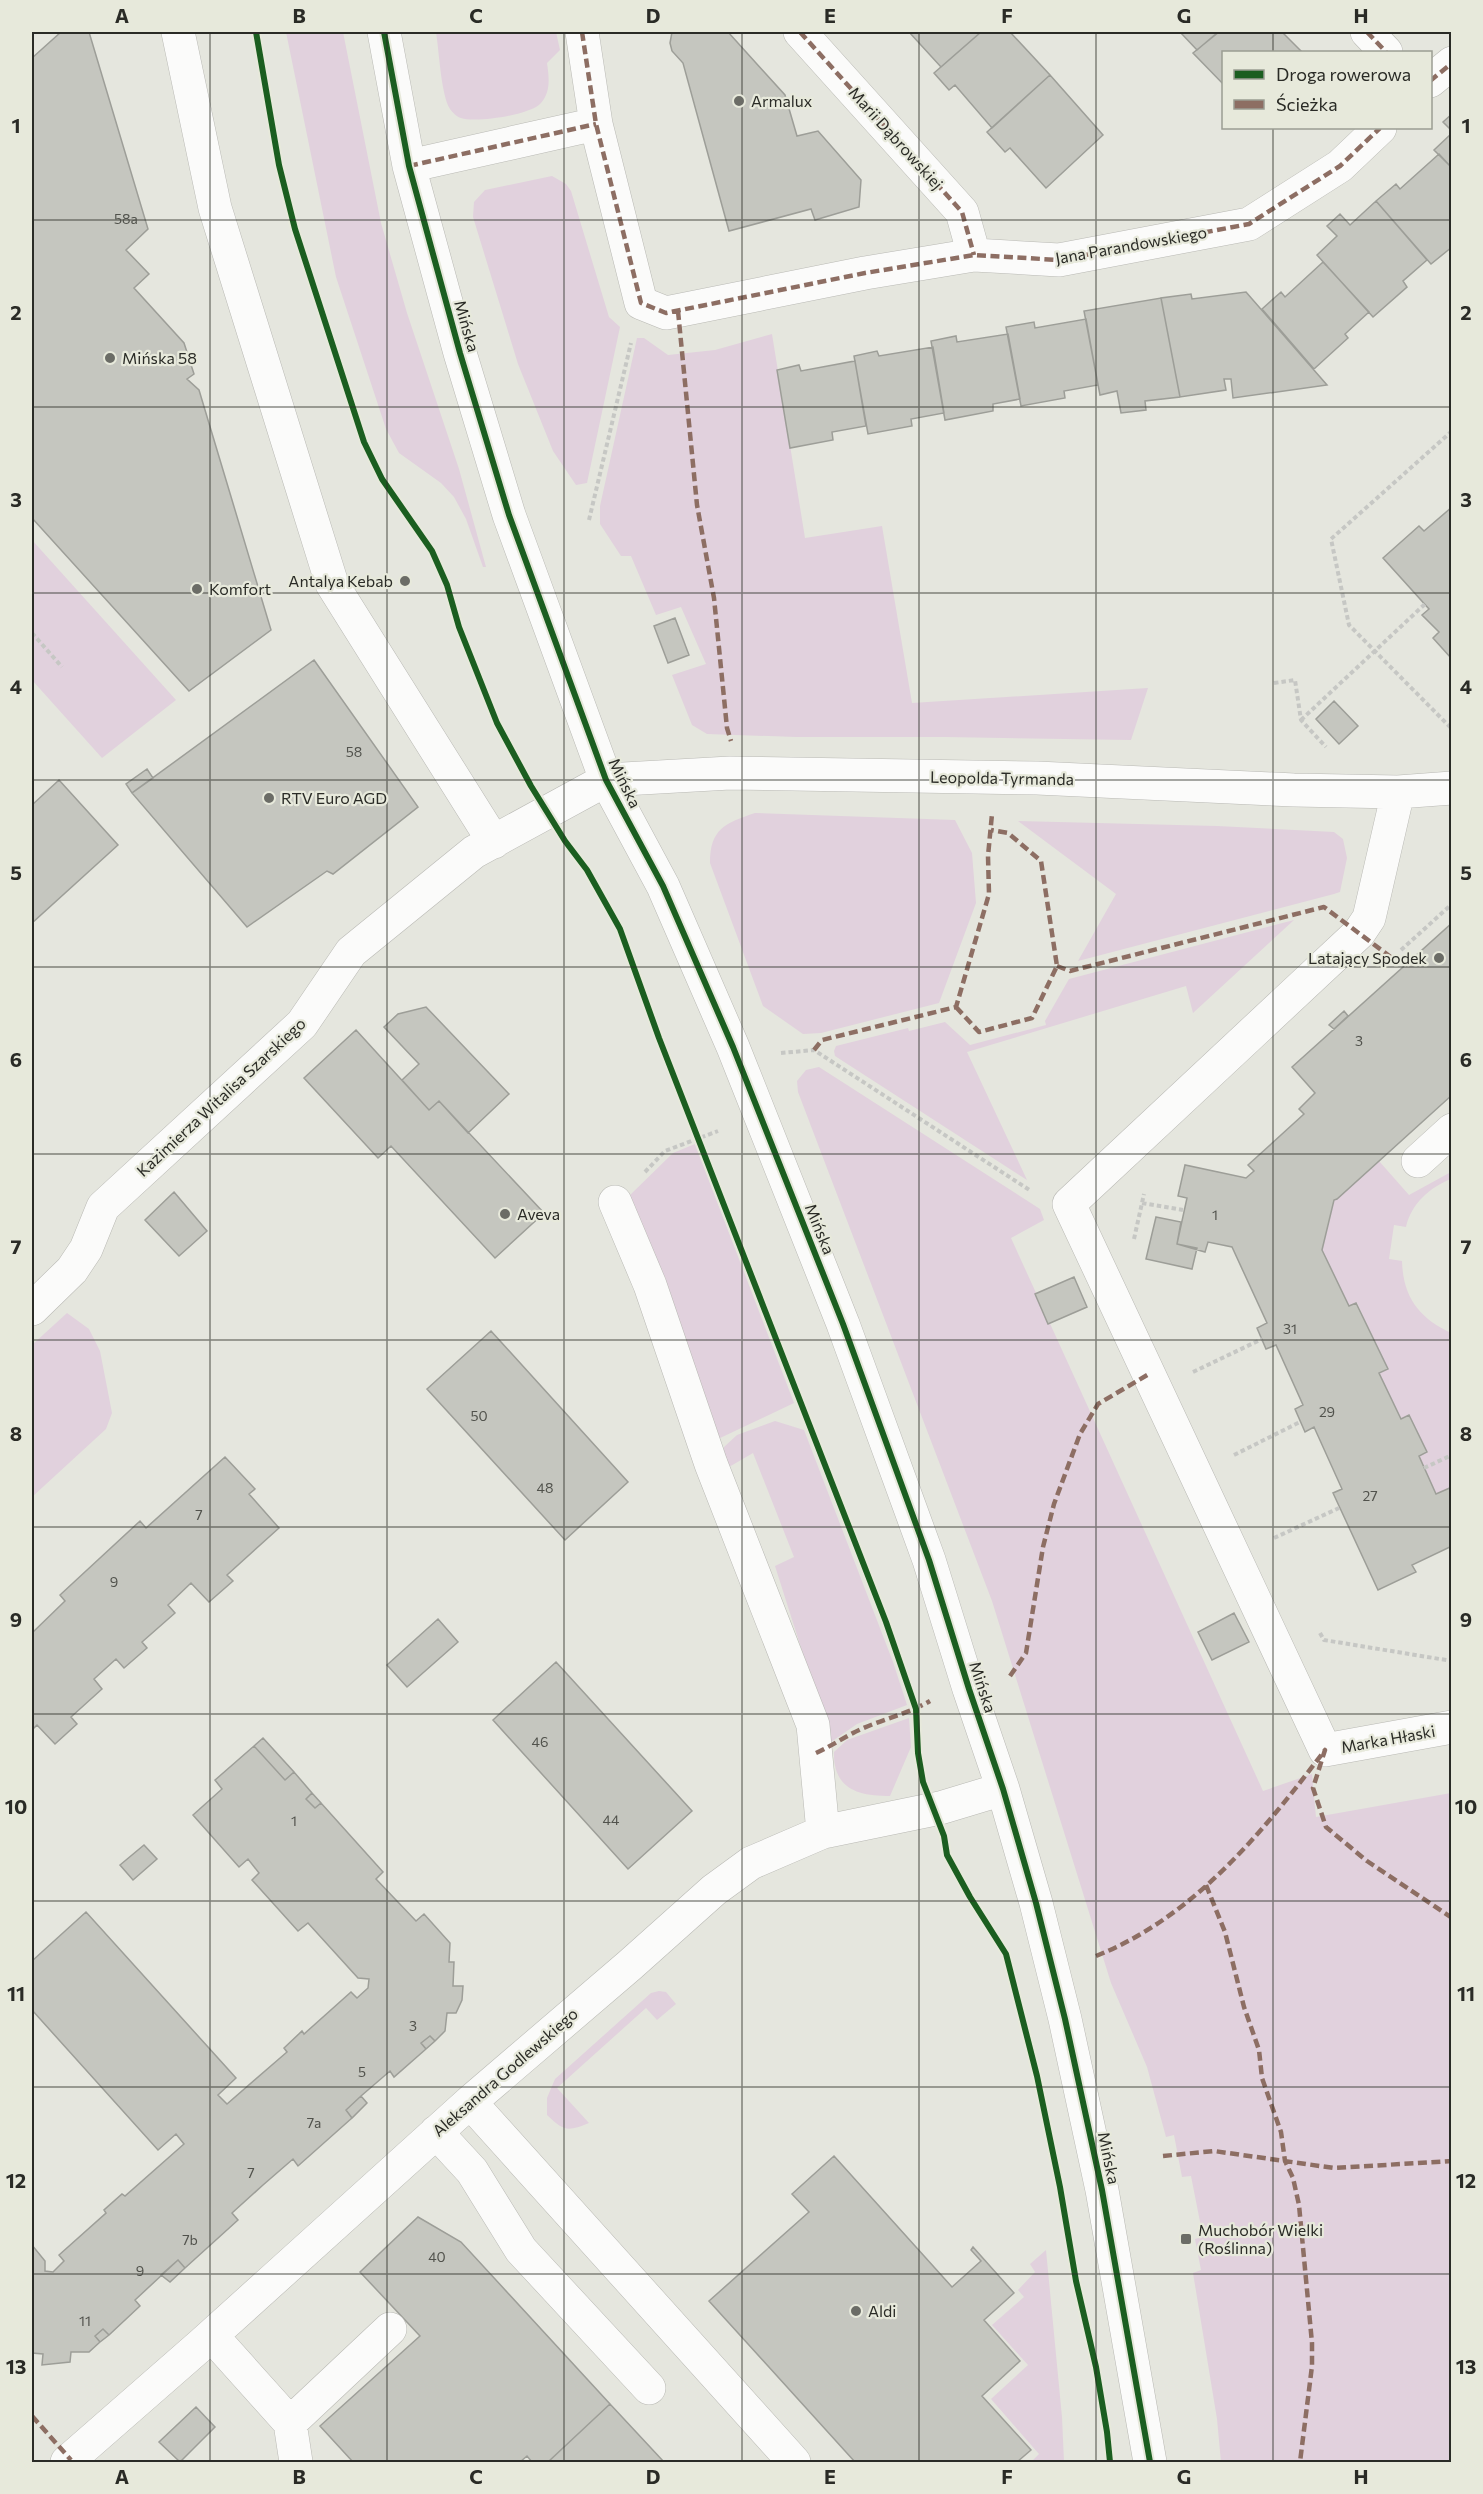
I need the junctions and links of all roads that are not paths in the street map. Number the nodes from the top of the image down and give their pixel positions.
1 (178, 32) edge
2 (384, 32) edge
3 (582, 32) edge
4 (800, 32) edge
5 (1367, 32) edge
6 (1385, 51) edge
7 (1452, 63) edge
8 (1432, 80) edge
9 (596, 123) junction
10 (1379, 129) edge
11 (409, 166) junction
12 (974, 255) junction
13 (606, 780) junction
14 (1452, 788) edge
15 (1398, 792) junction
16 (494, 842) junction
17 (1452, 1130) edge
18 (1418, 1161) dead end
19 (615, 1202) road end
20 (32, 1308) edge
21 (1452, 1727) edge
22 (1003, 1789) junction
23 (823, 1832) junction
24 (470, 2102) junction
25 (436, 2132) junction
26 (390, 2329) dead end
27 (212, 2336) junction
28 (649, 2388) dead end
29 (290, 2423) junction
30 (81, 2458) edge
31 (296, 2463) edge
32 (794, 2463) edge
33 (1150, 2463) edge

1 - 16 street
2 - 11 street, Mińska
3 - 9 street
4 - 12 street, Marii Dąbrowskiej
5 - 6 street
7 - 8 street
9 - 11 street
9 - 12 street, Jana Parandowskiego
10 - 12 street, Jana Parandowskiego
11 - 13 street, Mińska
13 - 15 street, Leopolda Tyrmanda
13 - 16 street, Kazimierza Witalisa Szarskiego
13 - 22 street, Mińska
14 - 15 street, Leopolda Tyrmanda
15 - 21 street, Marka Hłaski
16 - 20 street, Kazimierza Witalisa Szarskiego
17 - 18 street
19 - 23 street
22 - 23 street, Aleksandra Godlewskiego
22 - 33 street, Mińska
23 - 24 street, Aleksandra Godlewskiego
24 - 25 street, Aleksandra Godlewskiego
24 - 32 street
25 - 27 street, Aleksandra Godlewskiego
25 - 28 street
26 - 29 street
27 - 29 street
27 - 30 street, Aleksandra Godlewskiego
29 - 31 street

